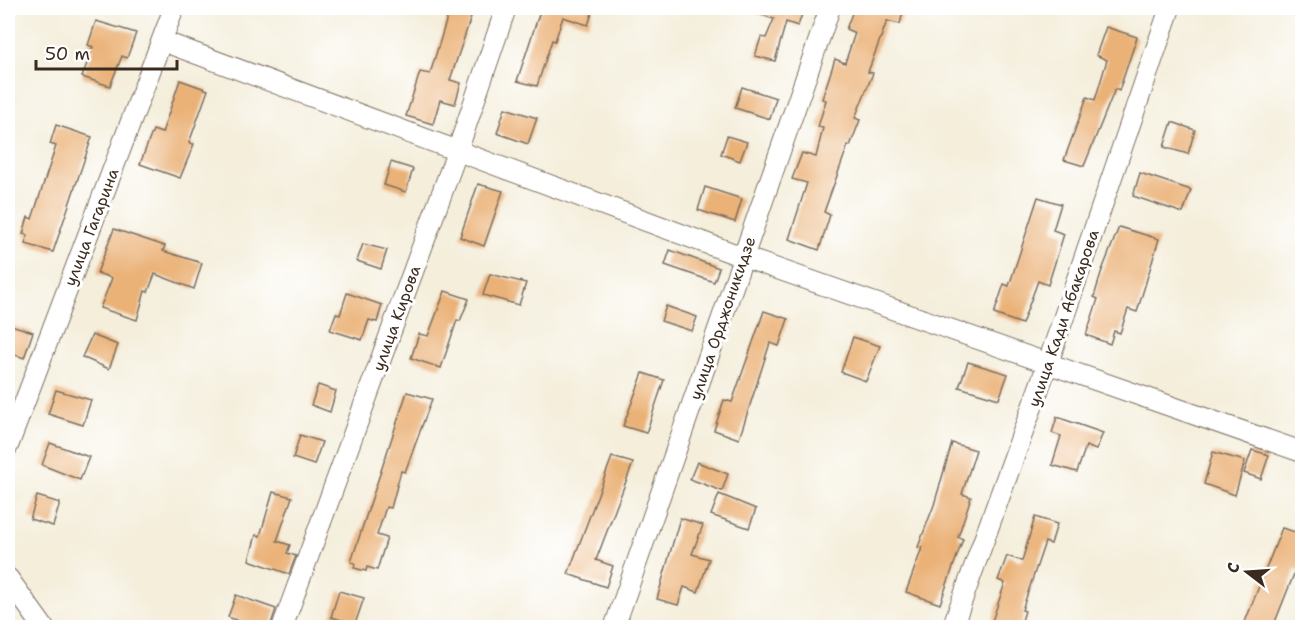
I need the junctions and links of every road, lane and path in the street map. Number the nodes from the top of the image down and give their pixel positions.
1 (174, 8) edge
2 (506, 8) edge
3 (830, 8) edge
4 (1170, 8) edge
5 (162, 41) junction
6 (457, 152) junction
7 (743, 257) junction
8 (1048, 363) junction
9 (8, 446) edge
10 (1302, 452) edge
11 (8, 578) edge
12 (44, 627) edge
13 (282, 627) edge
14 (614, 627) edge
15 (952, 627) edge

1 - 5 street, улица Гагарина
2 - 6 street, улица Кирова
3 - 7 street, улица Орджоникидзе
4 - 8 street, улица Кади Абакарова
5 - 6 street
5 - 9 street, улица Гагарина
6 - 7 street
6 - 13 street, улица Кирова
7 - 8 street
7 - 14 street, улица Орджоникидзе
8 - 10 street
8 - 15 street, улица Кади Абакарова
11 - 12 street

